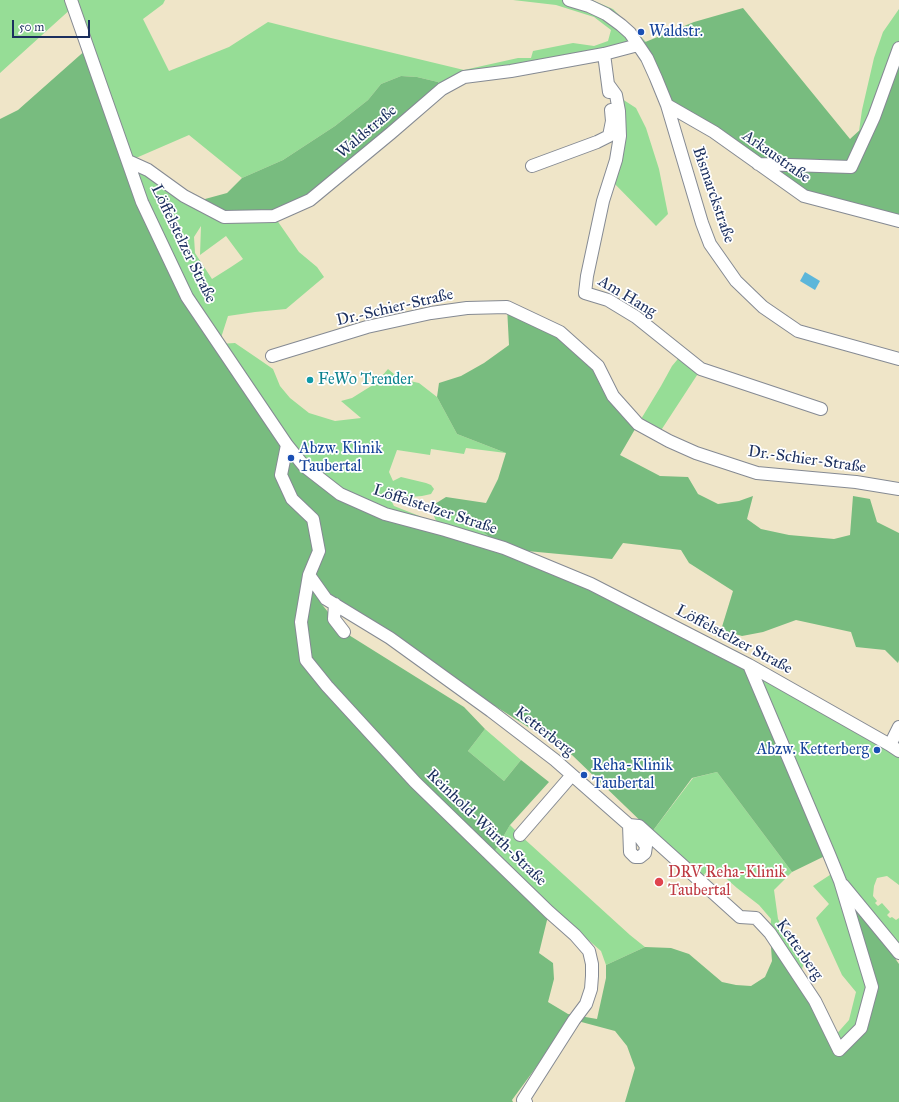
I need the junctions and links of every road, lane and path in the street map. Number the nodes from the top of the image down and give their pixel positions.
1 (71, 0) edge
2 (569, 0) edge
3 (638, 45) junction
4 (899, 48) edge
5 (604, 54) junction
6 (608, 84) junction
7 (667, 105) junction
8 (128, 161) junction
9 (758, 164) junction
10 (532, 166) dead end
11 (899, 221) edge
12 (272, 356) dead end
13 (899, 360) edge
14 (822, 409) dead end
15 (287, 445) junction
16 (899, 489) edge
17 (309, 575) junction
18 (335, 604) junction
19 (344, 632) dead end
20 (749, 665) junction
21 (899, 727) edge
22 (894, 748) edge
23 (572, 775) junction
24 (520, 835) dead end
25 (840, 881) junction
26 (899, 953) edge
27 (526, 1102) edge

1 - 8 street, Löffelstelzer Straße
2 - 3 street, Bismarckstraße
3 - 5 street, Waldstraße
3 - 7 street, Bismarckstraße
4 - 9 street
5 - 6 street, Am Hang
5 - 8 street, Waldstraße
6 - 10 street, Am Hang
6 - 14 street, Am Hang
7 - 9 street, Arkaustraße
7 - 13 street, Bismarckstraße
8 - 15 street, Löffelstelzer Straße
9 - 11 street, Arkaustraße
12 - 16 street, Dr.-Schier-Straße
15 - 17 street
15 - 20 street, Löffelstelzer Straße
17 - 18 street, Ketterberg
17 - 27 street, Reinhold-Würth-Straße
18 - 19 street
18 - 23 street, Ketterberg
20 - 22 street, Löffelstelzer Straße
20 - 25 street, Ketterberg
21 - 22 street
23 - 24 street
23 - 25 street, Ketterberg
25 - 26 street

